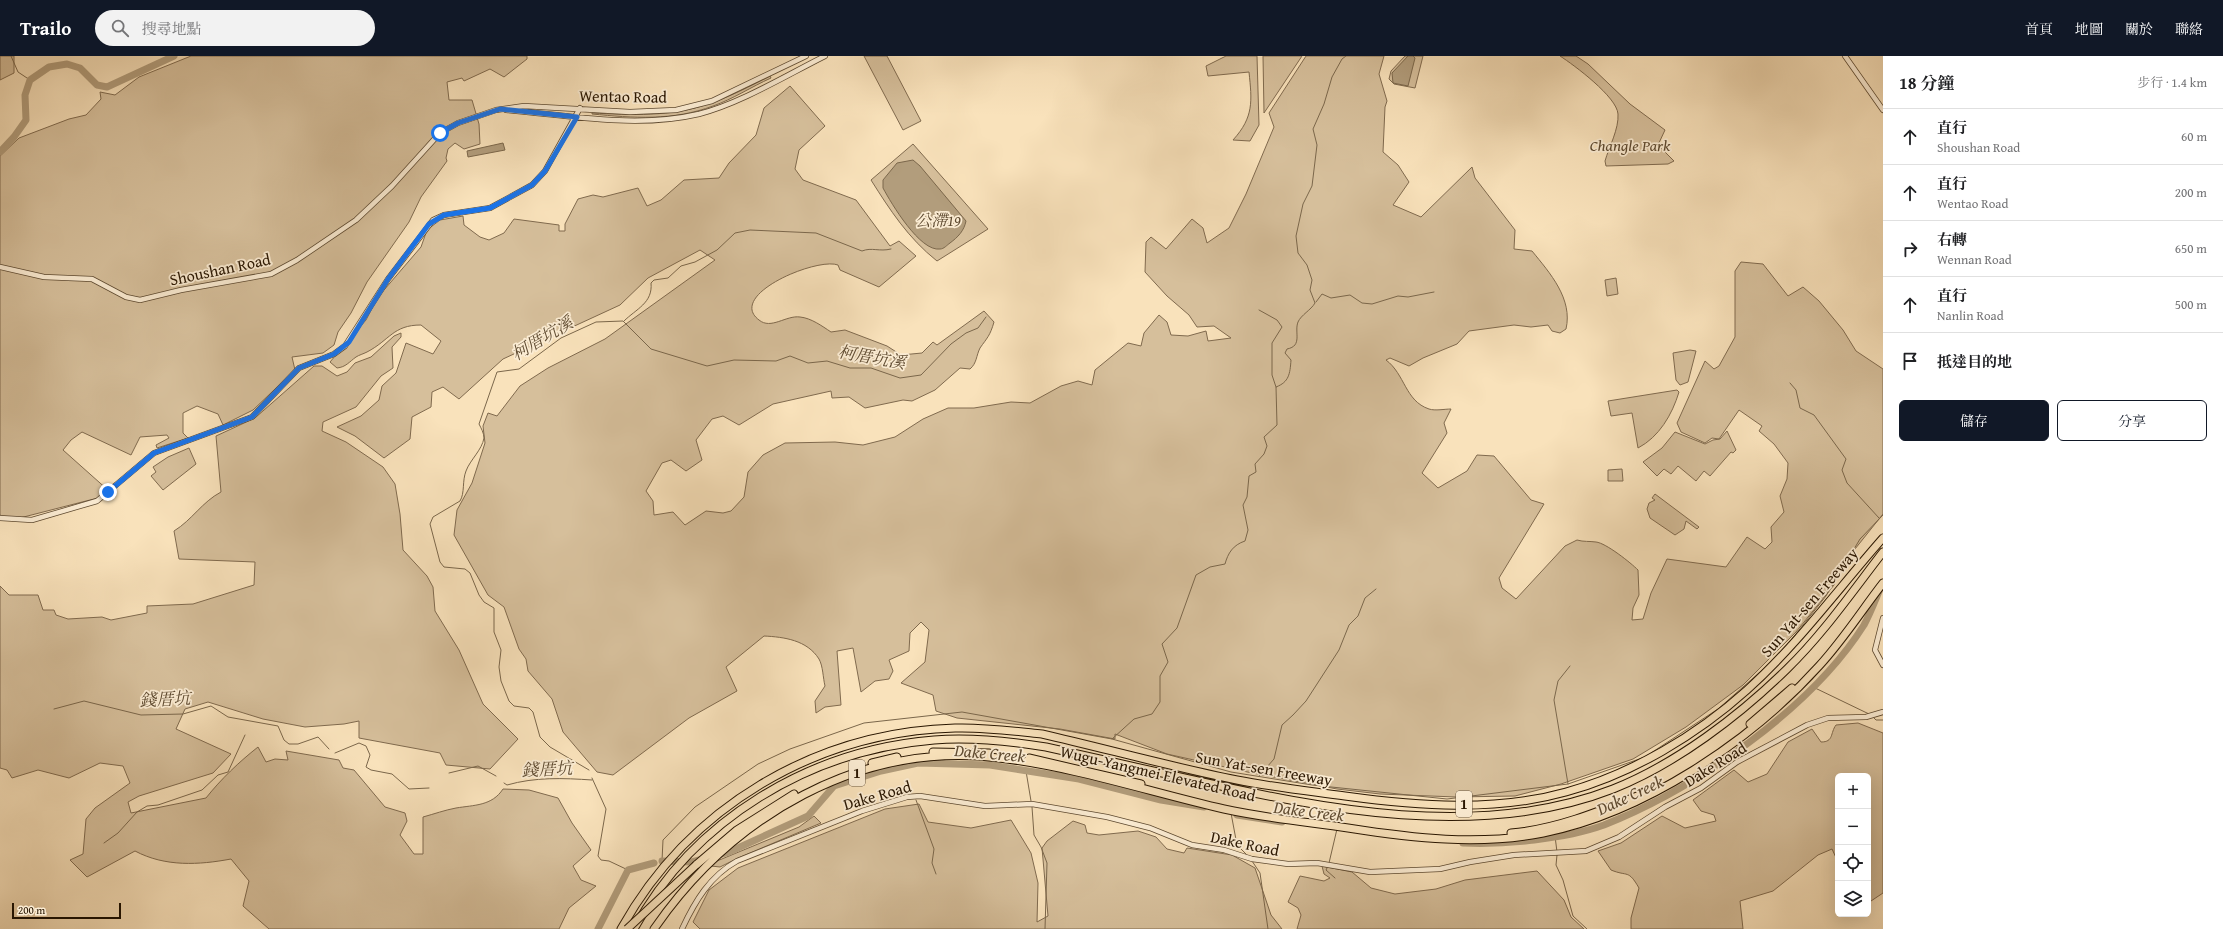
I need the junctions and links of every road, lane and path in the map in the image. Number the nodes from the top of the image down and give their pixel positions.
1 (806, 56) edge
2 (825, 56) edge
3 (1845, 56) edge
4 (580, 108) junction
5 (500, 109) junction
6 (1883, 110) edge
7 (577, 117) junction
8 (468, 119) joint
9 (0, 267) edge
10 (0, 518) edge
11 (1883, 538) edge
12 (1883, 552) edge
13 (1883, 576) edge
14 (1883, 582) edge
15 (1883, 618) edge
16 (1883, 665) edge
17 (1883, 712) edge
18 (621, 929) edge
19 (626, 929) edge
20 (634, 929) edge
21 (654, 929) edge
22 (682, 929) edge

1 - 4 street, Wentao Road
2 - 7 street, Wentao Road
3 - 6 street
4 - 5 street, Wentao Road
4 - 7 street
5 - 7 street, Wentao Road
5 - 8 street, Wentao Road
7 - 10 street
8 - 9 street, Shoushan Road
11 - 18 highway, Sun Yat-sen Freeway / 1
12 - 20 highway, Sun Yat-sen Freeway / 1
13 - 19 highway, Wugu-Yangmei Elevated Road / 1, bridge
14 - 21 highway, Wugu-Yangmei Elevated Road / 1
15 - 16 street
17 - 22 street, Dake Road

